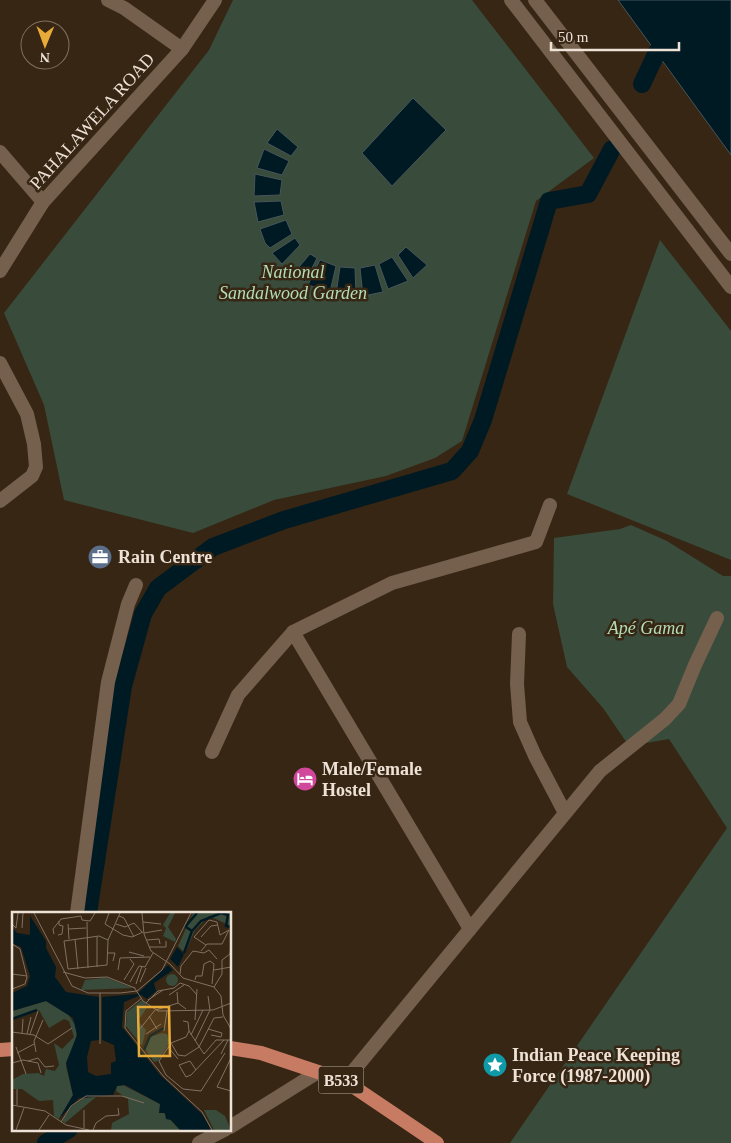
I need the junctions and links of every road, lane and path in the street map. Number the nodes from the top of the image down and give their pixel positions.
1 (108, 0) edge
2 (215, 0) edge
3 (511, 0) edge
4 (535, 0) edge
5 (182, 49) junction
6 (0, 152) edge
7 (43, 202) junction
8 (731, 254) edge
9 (0, 271) edge
10 (731, 287) edge
11 (0, 363) edge
12 (0, 501) edge
13 (550, 505) dead end
14 (136, 585) dead end
15 (717, 618) dead end
16 (293, 632) junction
17 (519, 634) dead end
18 (212, 752) dead end
19 (565, 813) junction
20 (77, 912) edge
21 (470, 929) junction
22 (231, 1048) edge
23 (318, 1072) junction
24 (344, 1081) junction
25 (231, 1125) edge
26 (224, 1130) edge
27 (199, 1143) edge
28 (437, 1143) edge

1 - 5 street
2 - 5 street, PAHALAWELA ROAD
3 - 10 street
4 - 8 street
5 - 7 street, PAHALAWELA ROAD
6 - 7 street
7 - 9 street, PAHALAWELA ROAD
11 - 12 street
13 - 16 street
14 - 20 street
15 - 19 street
16 - 18 street
16 - 21 street
17 - 19 street
19 - 21 street
21 - 24 street
22 - 23 main road, B533
23 - 24 main road, B533
23 - 25 street
24 - 28 main road, B533
26 - 27 street

